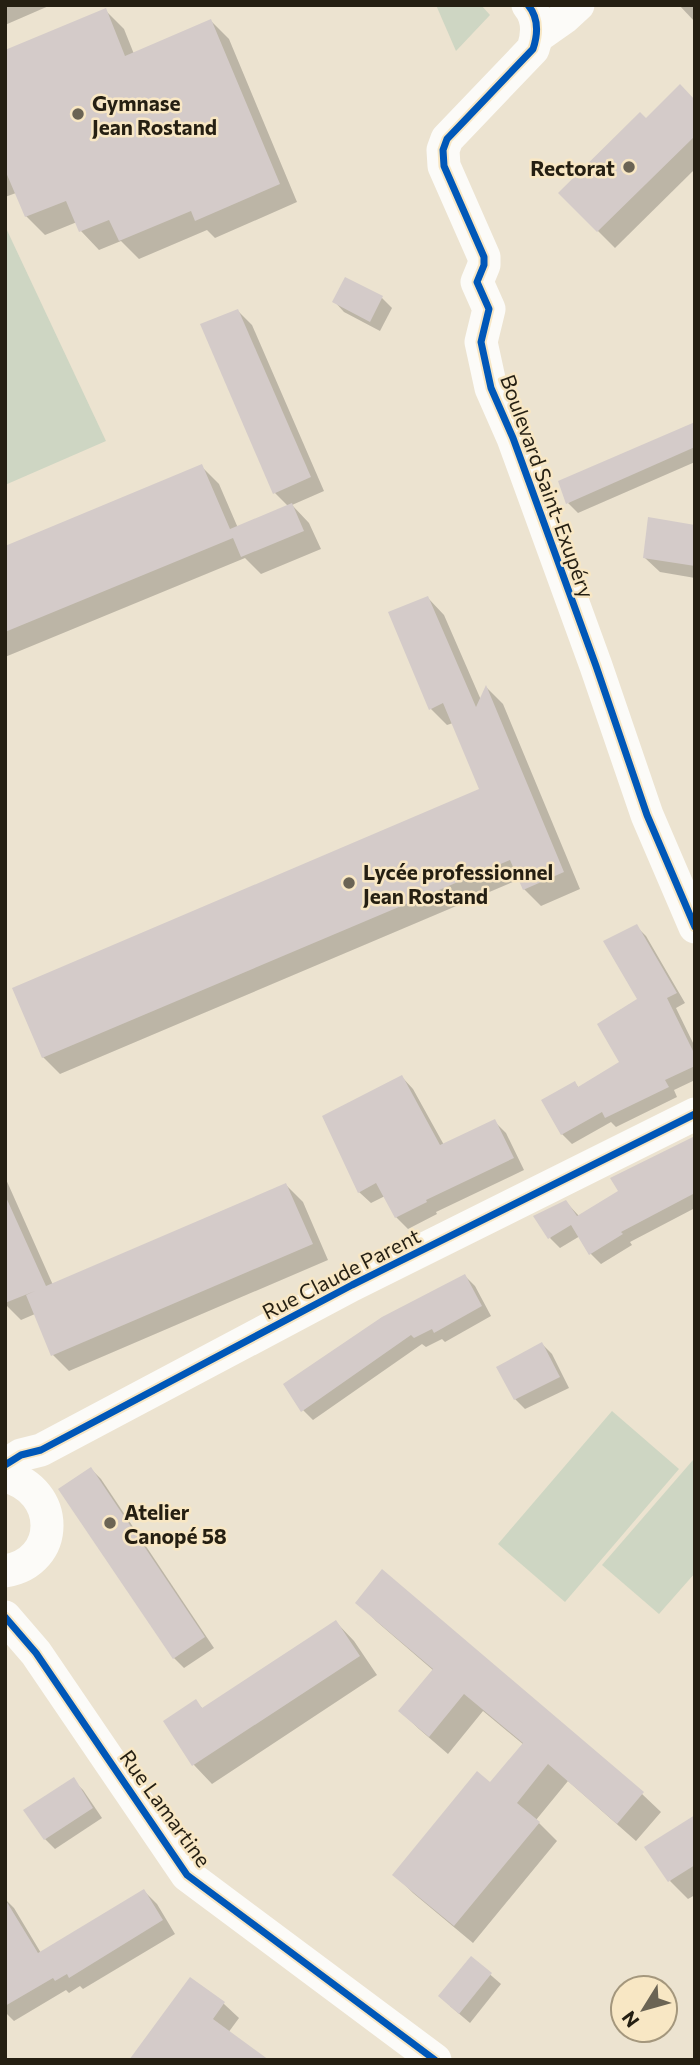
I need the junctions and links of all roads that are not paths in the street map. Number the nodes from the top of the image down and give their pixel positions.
1 (578, 5) edge
2 (533, 20) edge
3 (695, 927) edge
4 (695, 1114) edge
5 (5, 1465) edge
6 (5, 1476) edge
7 (12, 1569) edge
8 (5, 1617) edge
9 (36, 1653) junction
10 (435, 2060) edge

1 - 2 street
2 - 3 street, Boulevard Saint-Exupéry
4 - 5 street, Rue Claude Parent
6 - 7 street
7 - 9 street, Rue Lamartine
8 - 9 street, Rue Lamartine
9 - 10 street, Rue Lamartine

